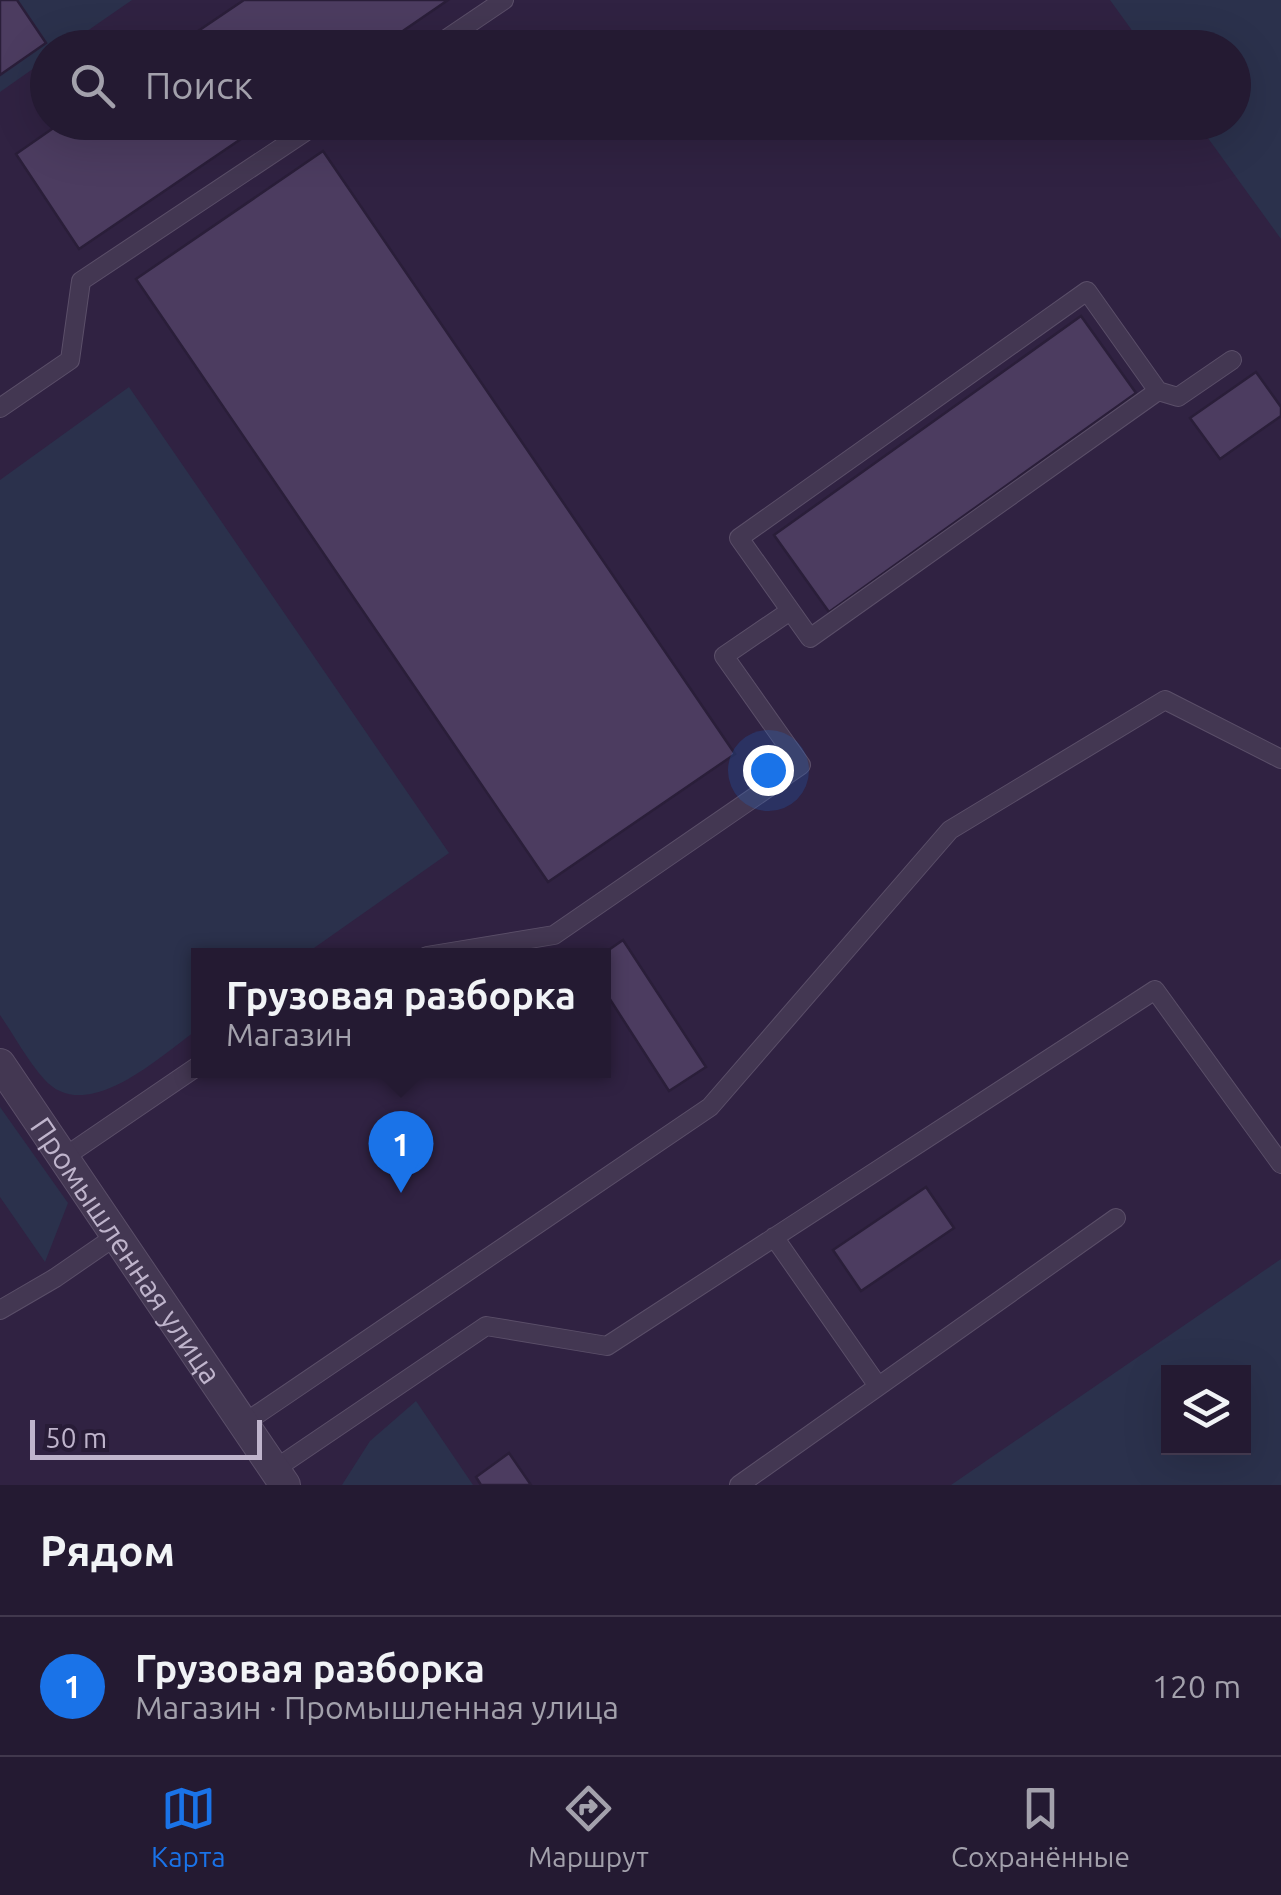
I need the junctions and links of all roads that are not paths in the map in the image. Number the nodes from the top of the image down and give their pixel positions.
1 (504, 0) edge
2 (459, 30) edge
3 (293, 140) edge
4 (1232, 360) dead end
5 (1158, 391) junction
6 (0, 408) edge
7 (790, 611) junction
8 (1281, 759) edge
9 (475, 948) edge
10 (0, 1064) edge
11 (191, 1071) edge
12 (63, 1158) junction
13 (1281, 1164) edge
14 (1116, 1218) dead end
15 (116, 1236) junction
16 (774, 1237) junction
17 (0, 1310) edge
18 (878, 1386) junction
19 (243, 1424) junction
20 (280, 1477) edge
21 (738, 1485) edge

1 - 2 lane
3 - 6 lane
4 - 5 lane
5 - 7 lane
5 - 7 lane
7 - 9 lane
8 - 19 lane
10 - 12 street, Промышленная улица
11 - 12 lane
12 - 15 street, Промышленная улица
13 - 16 lane
14 - 18 lane
15 - 17 lane
15 - 19 street, Промышленная улица
16 - 18 lane
16 - 20 lane
18 - 21 lane
19 - 20 street, Промышленная улица

